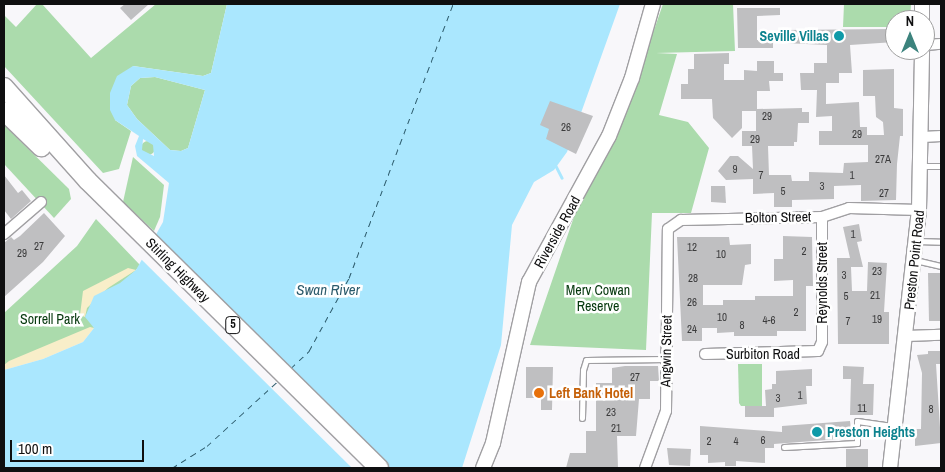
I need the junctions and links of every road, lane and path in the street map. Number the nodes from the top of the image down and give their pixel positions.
1 (653, 4) edge
2 (658, 4) edge
3 (922, 60) edge
4 (4, 88) edge
5 (4, 111) edge
6 (941, 136) edge
7 (923, 137) junction
8 (922, 166) junction
9 (941, 166) edge
10 (85, 184) junction
11 (41, 202) dead end
12 (919, 210) junction
13 (822, 217) junction
14 (5, 229) edge
15 (668, 229) joint
16 (916, 241) junction
17 (941, 242) edge
18 (914, 260) junction
19 (941, 266) edge
20 (941, 335) edge
21 (906, 336) junction
22 (820, 348) joint
23 (705, 354) dead end
24 (666, 359) junction
25 (582, 418) dead end
26 (895, 426) junction
27 (784, 447) dead end
28 (365, 468) edge
29 (378, 468) edge
30 (483, 468) edge
31 (490, 468) edge
32 (644, 468) edge
33 (890, 468) edge

1 - 30 street, Riverside Road
2 - 31 street, Riverside Road
3 - 7 street, Preston Point Road
4 - 10 highway, Stirling Highway / 5
5 - 10 highway, Stirling Highway / 5
6 - 7 street
7 - 8 street, Preston Point Road
8 - 9 lane
8 - 12 street, Preston Point Road
10 - 28 highway, Stirling Highway / 5
10 - 29 highway, Stirling Highway / 5
11 - 14 street
12 - 13 street, Bolton Street
12 - 16 street, Preston Point Road
13 - 15 street, Bolton Street
13 - 22 street, Reynolds Street
15 - 24 street, Angwin Street
16 - 17 lane
16 - 18 street, Preston Point Road
18 - 19 lane
18 - 21 street, Preston Point Road
20 - 21 street
21 - 26 street, Preston Point Road
22 - 23 street, Surbiton Road
24 - 25 lane
24 - 32 street, Angwin Street
26 - 27 lane
26 - 33 street, Preston Point Road

